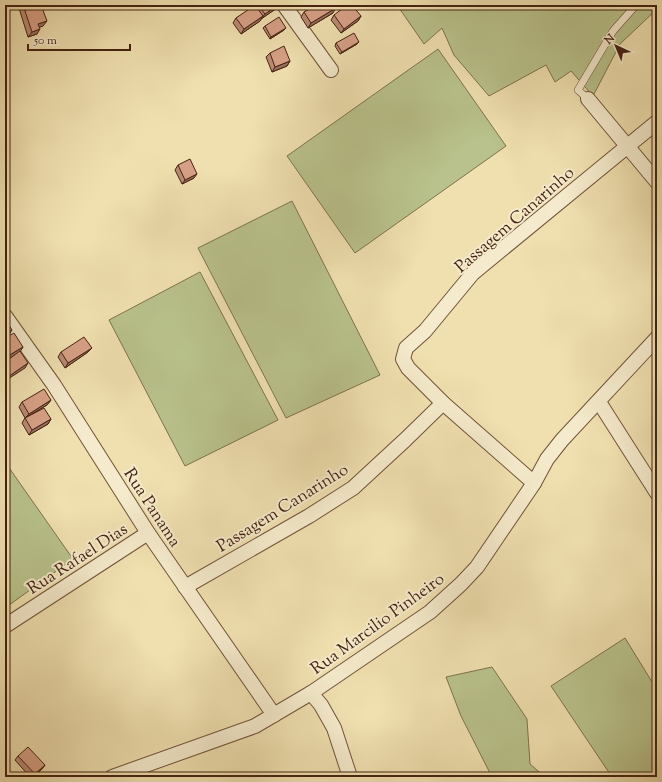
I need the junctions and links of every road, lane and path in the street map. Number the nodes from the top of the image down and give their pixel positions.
1 (284, 5) edge
2 (636, 5) edge
3 (331, 70) dead end
4 (588, 100) joint
5 (657, 122) edge
6 (628, 146) junction
7 (657, 182) edge
8 (5, 316) edge
9 (657, 338) edge
10 (599, 402) junction
11 (443, 403) junction
12 (534, 483) junction
13 (657, 493) edge
14 (148, 533) junction
15 (185, 587) junction
16 (5, 626) edge
17 (311, 693) junction
18 (274, 715) junction
19 (112, 777) edge
20 (350, 777) edge

1 - 3 street
2 - 4 lane
4 - 6 street
5 - 6 street, Passagem Canarinho
6 - 7 street
6 - 11 street, Passagem Canarinho
8 - 14 street, Rua Panama
9 - 10 street, Rua Marcilio Pinheiro
10 - 12 street, Rua Marcilio Pinheiro
10 - 13 street
11 - 12 street
11 - 15 street, Passagem Canarinho
12 - 17 street, Rua Marcilio Pinheiro
14 - 15 street, Rua Panama
14 - 16 street, Rua Rafael Dias
15 - 18 street, Rua Panama
17 - 18 street, Rua Marcilio Pinheiro
17 - 20 street
18 - 19 street, Rua Marcilio Pinheiro

